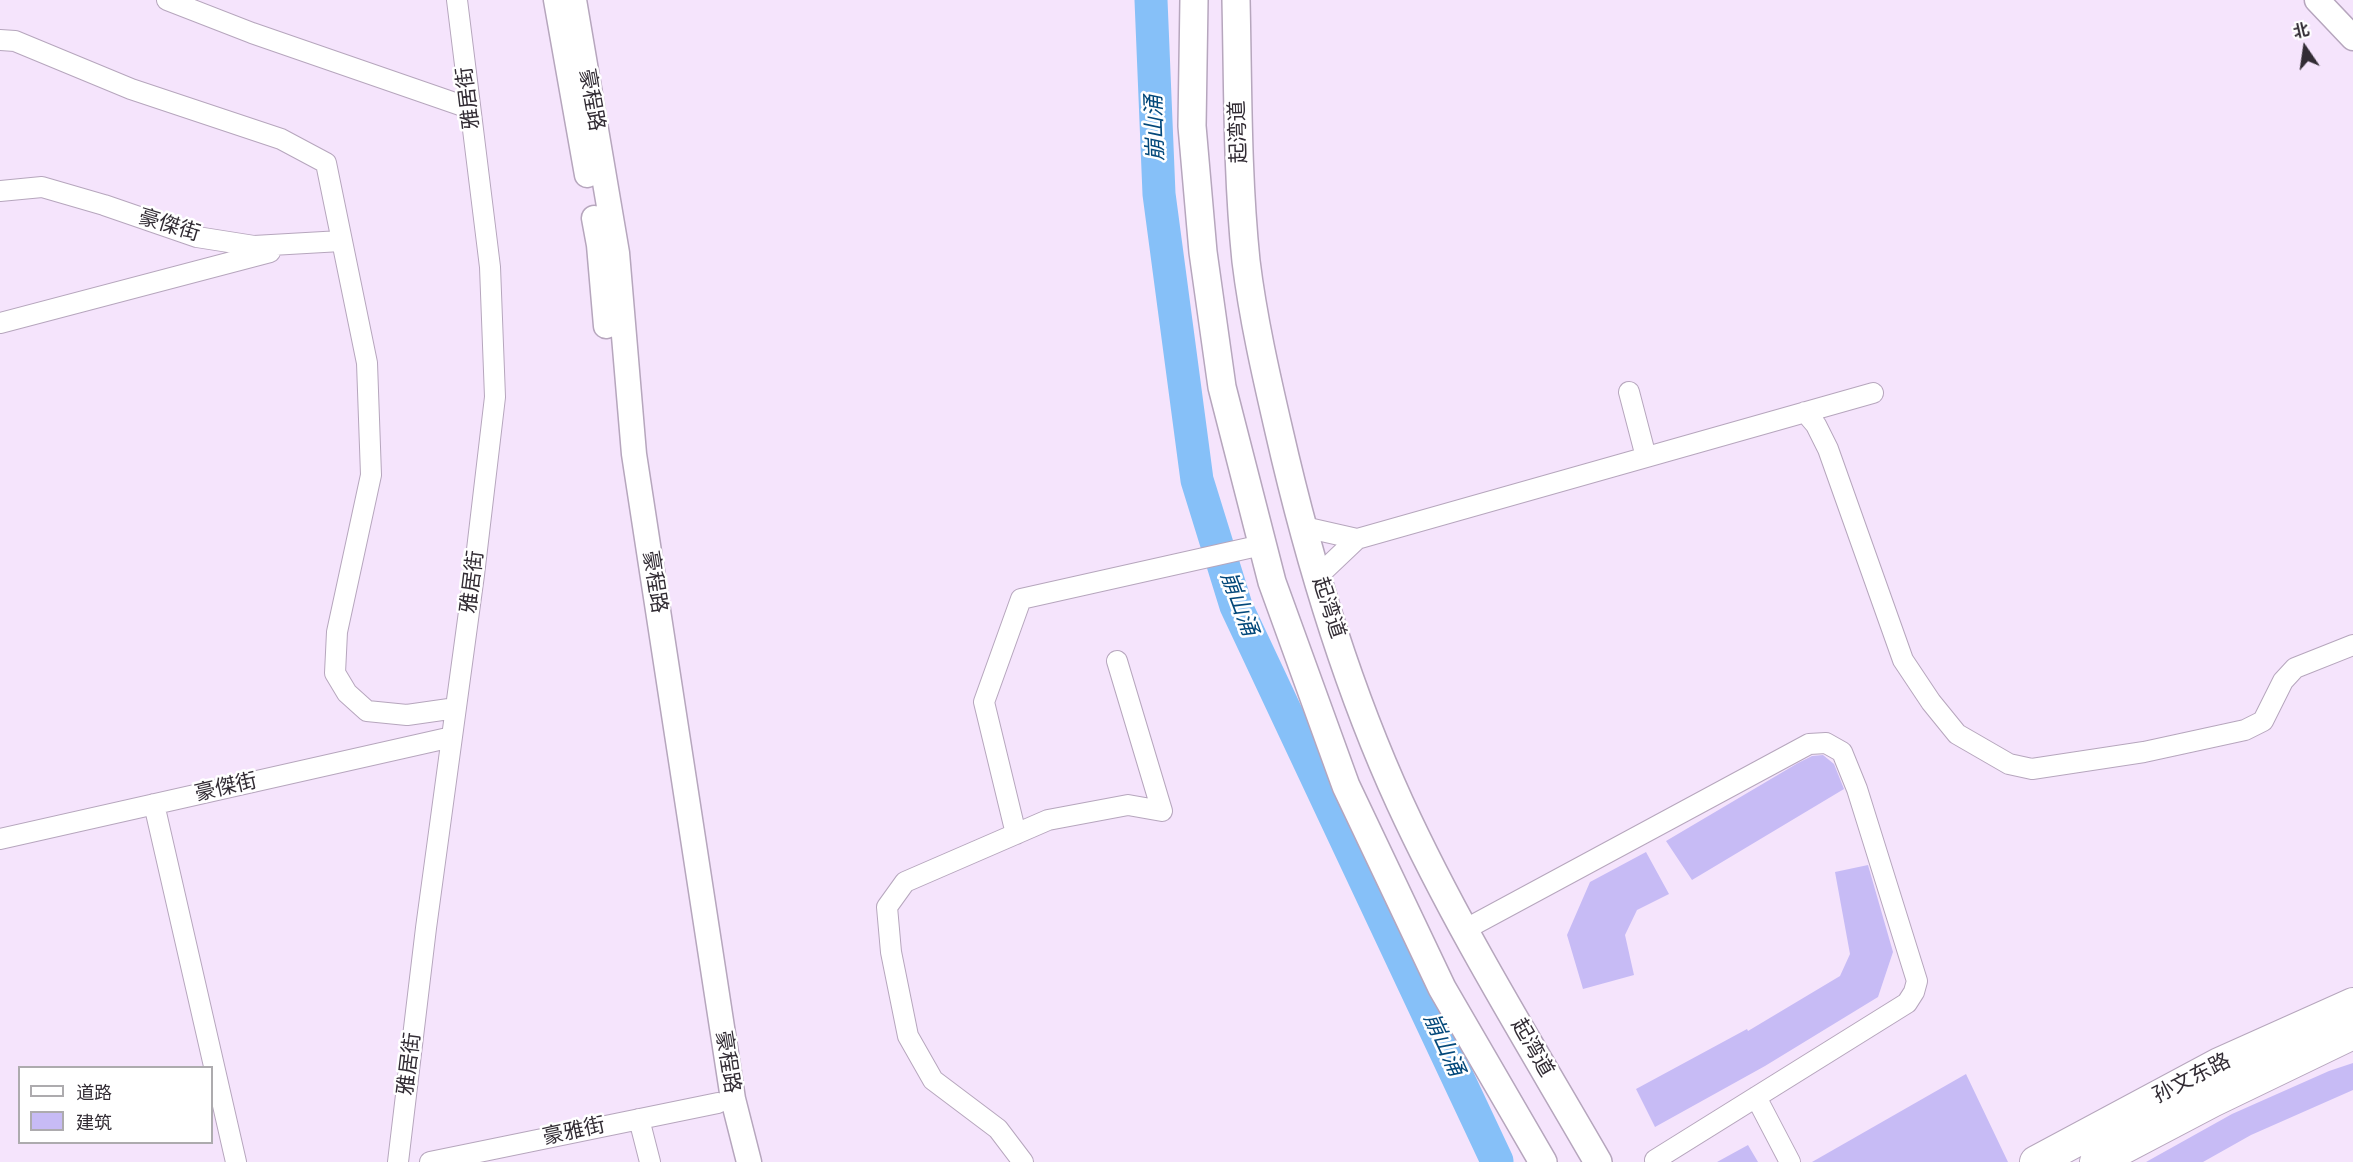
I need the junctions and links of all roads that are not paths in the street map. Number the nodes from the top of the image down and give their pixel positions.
1 (167, 0) edge
2 (457, 0) edge
3 (556, 0) edge
4 (573, 0) edge
5 (1194, 0) edge
6 (1236, 0) edge
7 (2317, 0) edge
8 (2353, 38) edge
9 (0, 40) edge
10 (470, 108) junction
11 (0, 191) edge
12 (341, 241) junction
13 (303, 244) junction
14 (0, 323) edge
15 (1629, 392) dead end
16 (1873, 393) dead end
17 (1804, 412) junction
18 (1646, 457) junction
19 (1304, 527) junction
20 (1357, 539) junction
21 (1251, 547) junction
22 (1317, 576) junction
23 (2353, 645) edge
24 (1117, 661) dead end
25 (456, 708) junction
26 (452, 737) junction
27 (154, 804) junction
28 (1016, 834) junction
29 (0, 839) edge
30 (1464, 930) junction
31 (2353, 1004) edge
32 (2353, 1034) edge
33 (1756, 1097) junction
34 (718, 1103) junction
35 (639, 1119) junction
36 (1655, 1160) dead end
37 (236, 1162) edge
38 (398, 1162) edge
39 (430, 1162) edge
40 (650, 1162) edge
41 (732, 1162) edge
42 (749, 1162) edge
43 (1023, 1162) edge
44 (1543, 1162) edge
45 (1598, 1162) edge
46 (1790, 1162) edge
47 (2036, 1162) edge
48 (2096, 1162) edge

1 - 10 street
2 - 10 street, 雅居街
3 - 34 street, 豪程路
4 - 42 street, 豪程路
5 - 21 main road, 起湾道
6 - 19 main road, 起湾道
7 - 8 street
9 - 12 street
10 - 25 street, 雅居街
11 - 13 street, 豪傑街
12 - 13 street, 豪傑街
12 - 25 street
13 - 14 street
15 - 18 street
16 - 17 street
17 - 18 street
17 - 23 street
18 - 20 street
19 - 20 street
19 - 22 main road, 起湾道
20 - 22 street
21 - 28 street
21 - 44 main road, 起湾道
22 - 30 main road, 起湾道
24 - 28 street
25 - 26 street, 雅居街
26 - 27 street, 豪傑街
26 - 38 street, 雅居街
27 - 29 street, 豪傑街
27 - 37 street
28 - 43 street
30 - 33 street
30 - 45 main road, 起湾道
31 - 47 main road, 孙文东路
32 - 48 main road, 孙文东路
33 - 36 street
33 - 46 street
34 - 35 street, 豪雅街
34 - 41 street, 豪程路
35 - 39 street, 豪雅街
35 - 40 street

